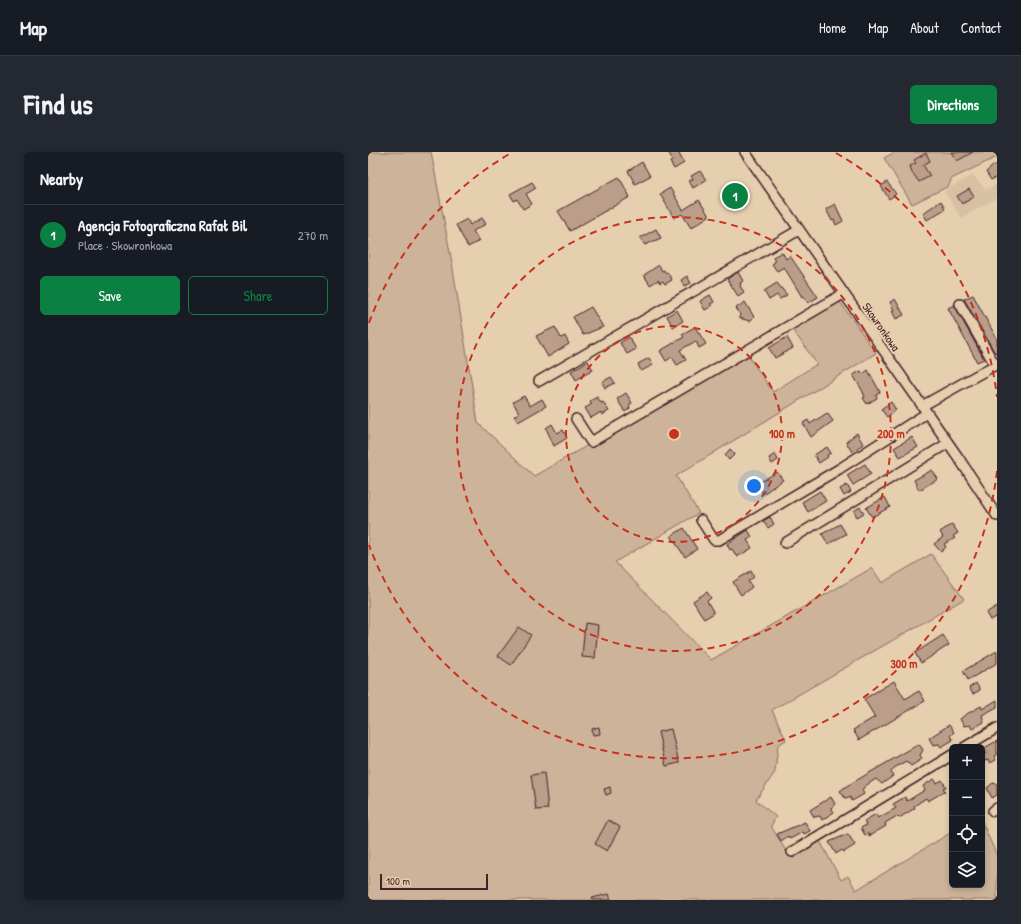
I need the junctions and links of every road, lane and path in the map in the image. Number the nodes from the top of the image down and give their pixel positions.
1 (745, 152) edge
2 (799, 230) junction
3 (843, 294) junction
4 (960, 304) dead end
5 (996, 365) edge
6 (540, 380) dead end
7 (924, 409) junction
8 (576, 419) dead end
9 (948, 443) junction
10 (997, 516) edge
11 (701, 520) dead end
12 (785, 543) dead end
13 (997, 728) edge
14 (970, 744) edge
15 (949, 757) edge
16 (792, 852) dead end

1 - 2 street, Skowronkowa
2 - 3 street, Skowronkowa
2 - 6 street
3 - 7 street, Skowronkowa
3 - 8 street
4 - 5 street
5 - 7 street
7 - 9 street, Skowronkowa
7 - 11 street
9 - 10 street, Skowronkowa
9 - 12 street
13 - 14 street
15 - 16 street

